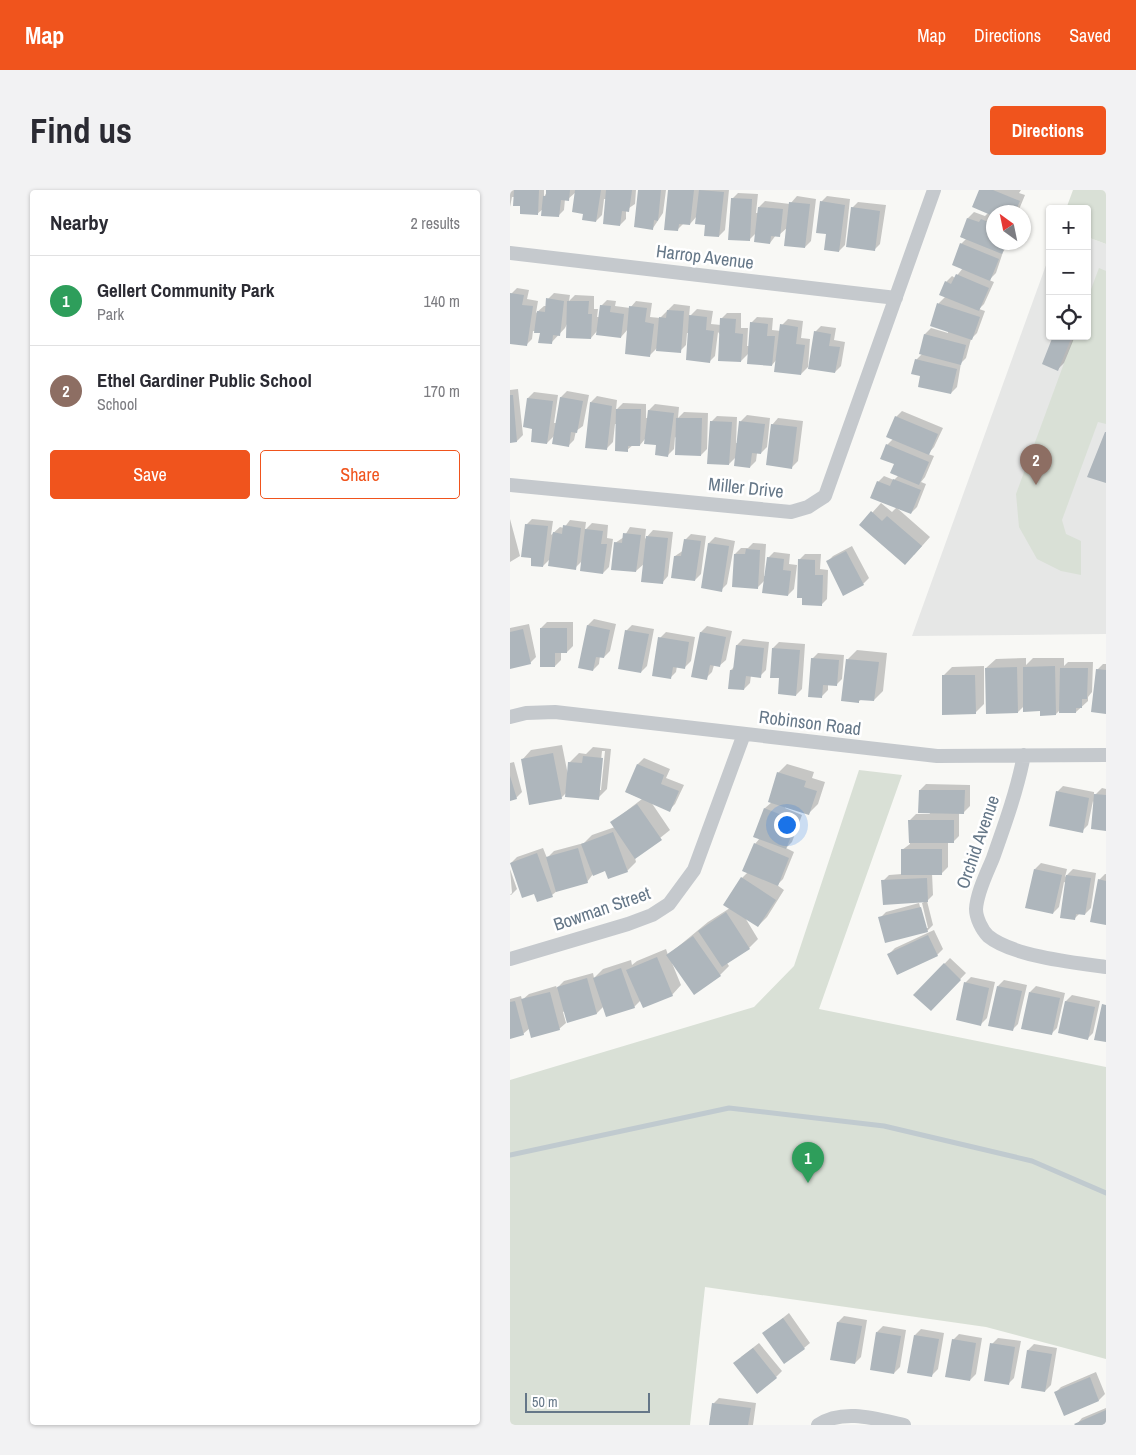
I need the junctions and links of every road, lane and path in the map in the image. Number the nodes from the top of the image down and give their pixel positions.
1 (934, 190) edge
2 (510, 253) edge
3 (896, 298) junction
4 (510, 484) edge
5 (510, 717) edge
6 (744, 734) junction
7 (1024, 755) junction
8 (1106, 755) edge
9 (510, 959) edge
10 (1106, 967) edge
11 (818, 1425) edge
12 (904, 1425) edge

1 - 3 street, Miller Drive
2 - 3 street, Harrop Avenue
3 - 4 street, Miller Drive
5 - 6 street, Robinson Road
6 - 7 street, Robinson Road
6 - 9 street, Bowman Street
7 - 8 street, Robinson Road
7 - 10 street, Orchid Avenue
11 - 12 street

